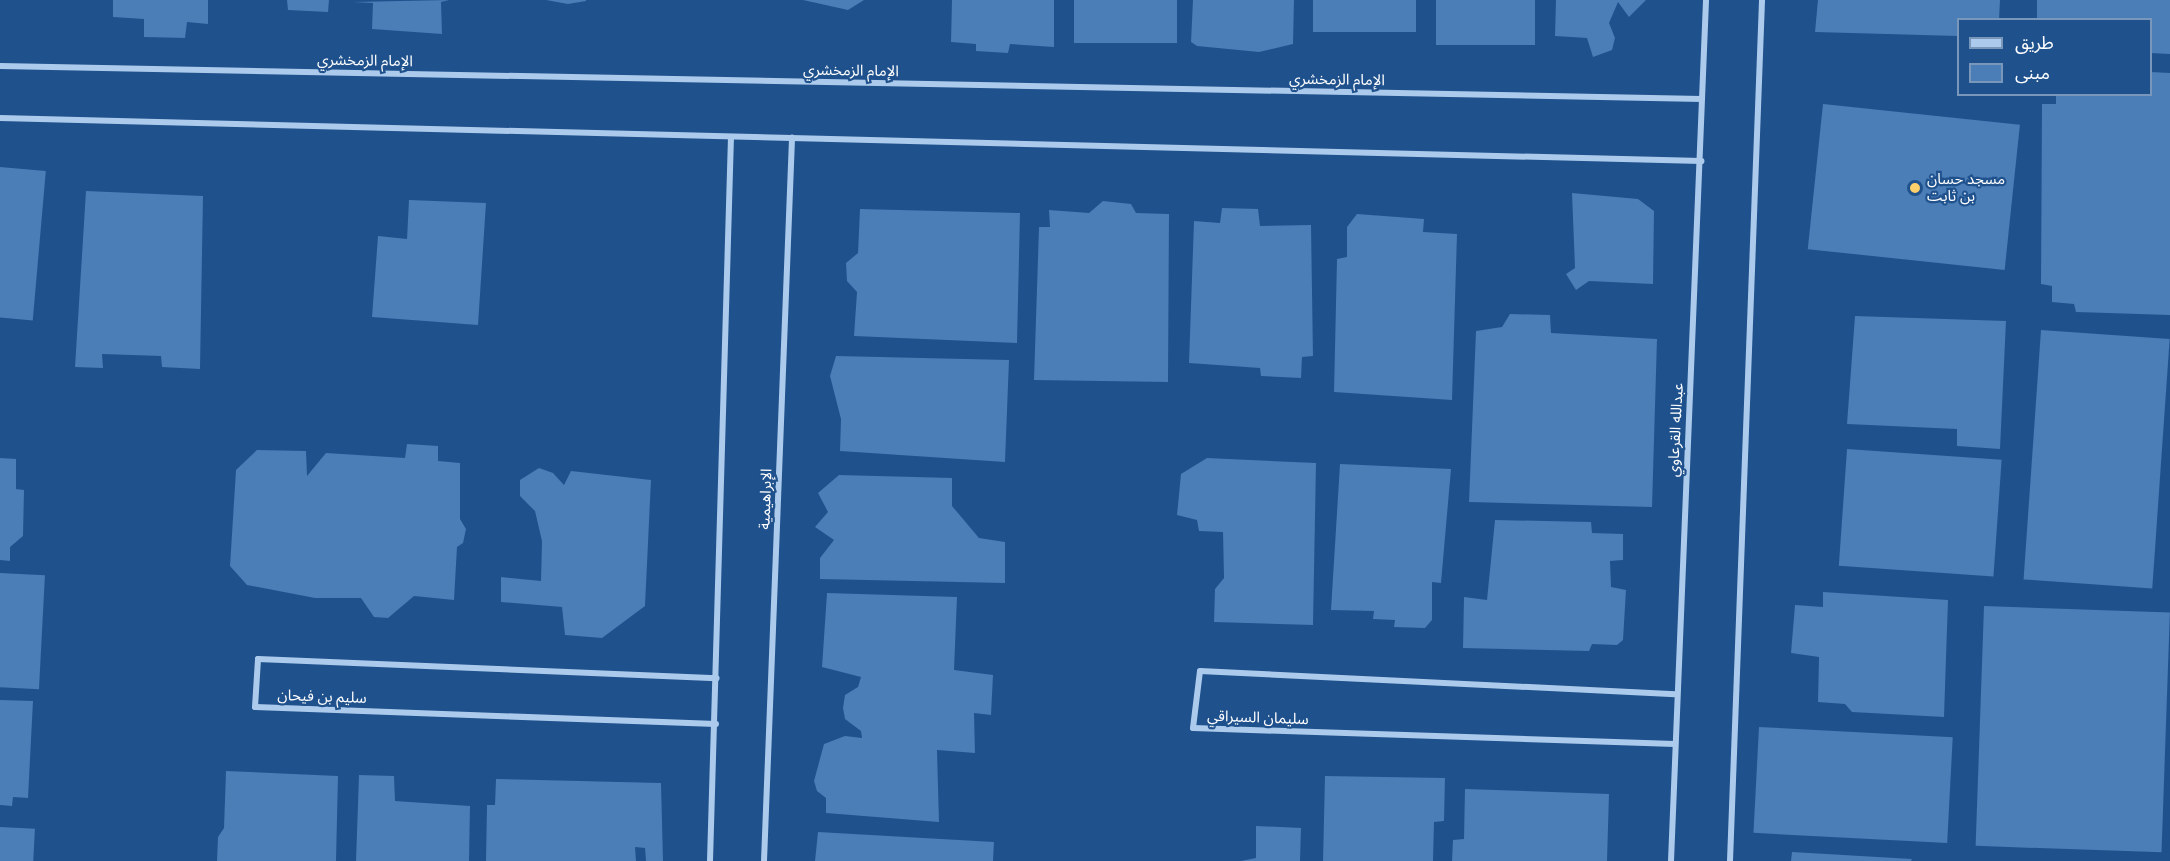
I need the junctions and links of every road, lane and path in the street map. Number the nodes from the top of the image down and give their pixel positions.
1 (1706, 0) edge
2 (1762, 0) edge
3 (0, 66) edge
4 (1702, 99) junction
5 (0, 118) edge
6 (731, 138) junction
7 (792, 138) junction
8 (1701, 161) junction
9 (717, 678) junction
10 (1675, 694) junction
11 (716, 724) junction
12 (1675, 744) junction
13 (710, 861) edge
14 (764, 861) edge
15 (1671, 861) edge
16 (1730, 861) edge

1 - 4 street, عبدالله القرعاوي
2 - 16 street
3 - 4 street, الإمام الزمخشري
4 - 8 street, عبدالله القرعاوي
5 - 6 street
6 - 7 street
6 - 9 street
7 - 8 street
7 - 14 street, الإبراهيمية
8 - 10 street, عبدالله القرعاوي
9 - 11 street
9 - 11 street, سليم بن فيحان
10 - 12 street, عبدالله القرعاوي
10 - 12 street, سليمان السيراقي
11 - 13 street
12 - 15 street, عبدالله القرعاوي

